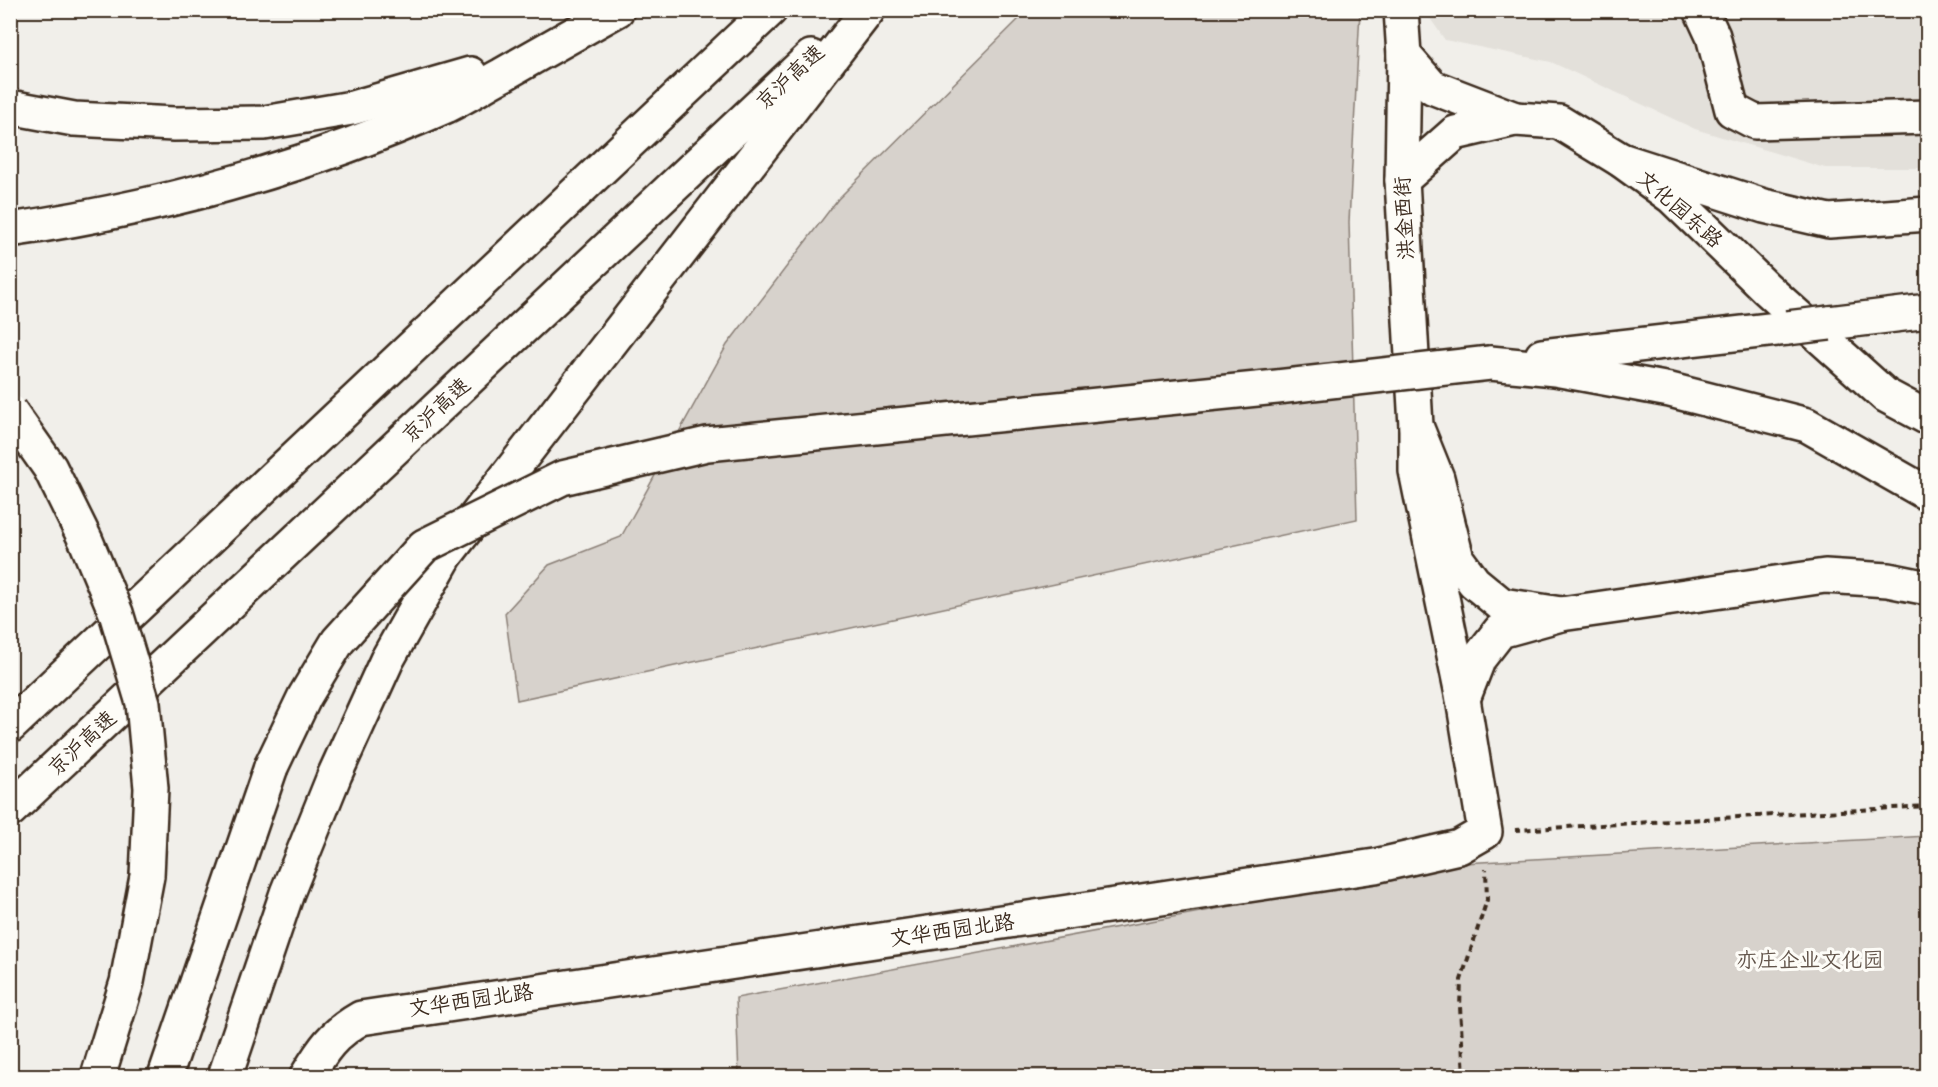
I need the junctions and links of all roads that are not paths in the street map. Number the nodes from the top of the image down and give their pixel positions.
1 (617, 10) edge
2 (770, 10) edge
3 (861, 10) edge
4 (868, 10) edge
5 (1401, 10) edge
6 (1701, 10) edge
7 (578, 32) junction
8 (1404, 54) junction
9 (10, 107) edge
10 (1928, 117) edge
11 (1515, 119) junction
12 (1621, 160) junction
13 (1401, 180) junction
14 (1928, 214) edge
15 (10, 230) edge
16 (1928, 311) edge
17 (1490, 363) junction
18 (10, 411) edge
19 (1928, 417) edge
20 (1416, 426) junction
21 (1928, 494) edge
22 (1928, 588) edge
23 (1561, 614) junction
24 (1463, 699) junction
25 (10, 726) edge
26 (10, 810) edge
27 (228, 1068) edge
28 (98, 1077) edge
29 (165, 1077) edge
30 (307, 1077) edge

1 - 7 main road
2 - 25 main road
3 - 26 main road, 京沪高速
4 - 27 main road
5 - 8 main road, 洪金西街
6 - 10 main road
7 - 9 main road
7 - 15 main road
8 - 11 main road
8 - 13 main road, 洪金西街
11 - 12 main road, 文化园东路
11 - 13 main road, 文化园东路
12 - 14 main road
12 - 19 main road, 文化园东路
13 - 20 main road, 洪金西街
16 - 17 main road, bridge
17 - 21 main road
17 - 29 main road, bridge
18 - 28 main road, bridge
20 - 23 main road
20 - 24 main road, 洪金西街
22 - 23 main road
23 - 24 main road
24 - 30 main road, 文华西园北路

